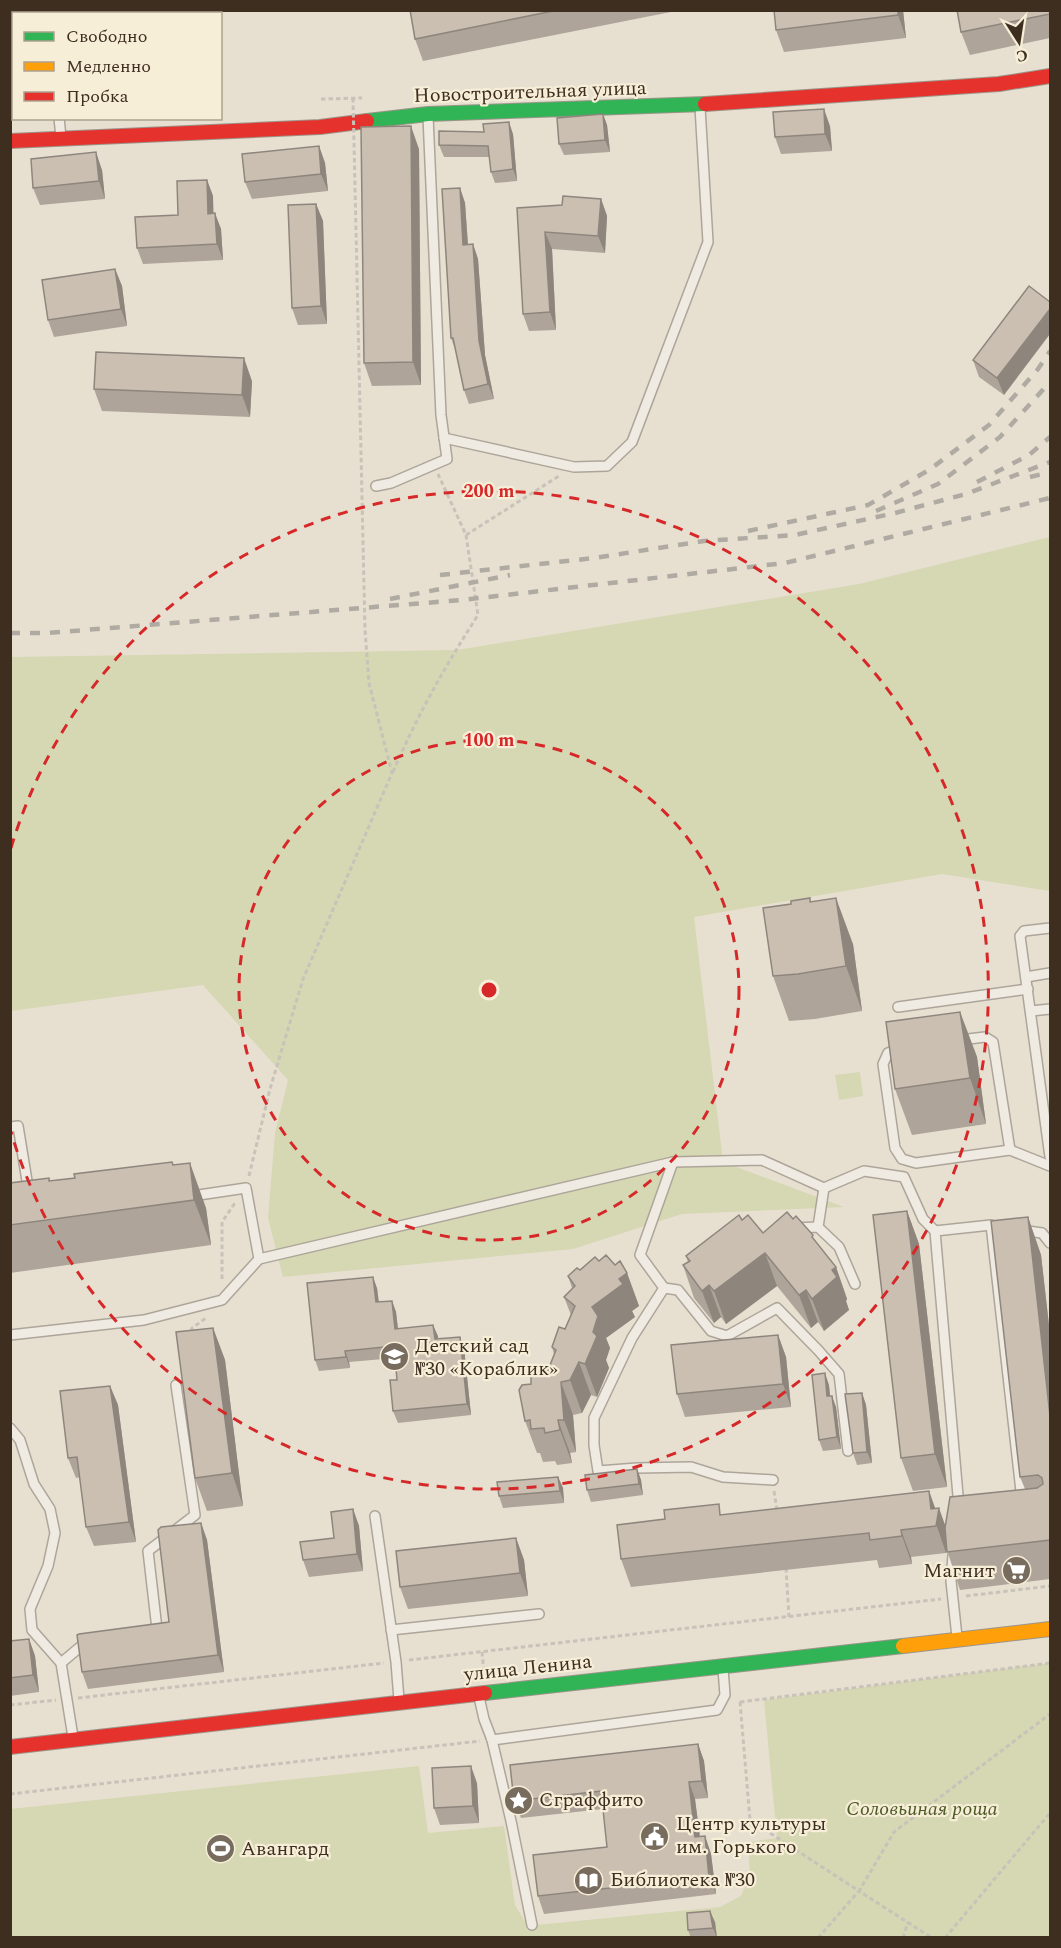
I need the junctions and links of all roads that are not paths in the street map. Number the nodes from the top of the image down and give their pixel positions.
1 (1050, 76) edge
2 (700, 104) junction
3 (428, 114) junction
4 (59, 120) edge
5 (148, 127) edge
6 (62, 139) junction
7 (10, 141) edge
8 (444, 438) junction
9 (376, 486) dead end
10 (1050, 928) edge
11 (1050, 973) edge
12 (1026, 976) junction
13 (1028, 989) junction
14 (898, 1007) dead end
15 (1050, 1009) edge
16 (1031, 1011) junction
17 (946, 1042) edge
18 (911, 1047) edge
19 (1047, 1111) edge
20 (10, 1127) edge
21 (1010, 1150) junction
22 (1050, 1157) edge
23 (673, 1162) junction
24 (1050, 1166) edge
25 (824, 1188) junction
26 (187, 1196) edge
27 (31, 1206) edge
28 (991, 1225) junction
29 (818, 1227) junction
30 (783, 1229) edge
31 (935, 1231) junction
32 (1050, 1243) edge
33 (259, 1259) junction
34 (855, 1284) dead end
35 (664, 1288) junction
36 (10, 1335) edge
37 (176, 1385) dead end
38 (10, 1428) edge
39 (848, 1451) dead end
40 (773, 1480) road end
41 (1023, 1510) edge
42 (960, 1512) edge
43 (375, 1516) dead end
44 (953, 1548) edge
45 (394, 1565) edge
46 (383, 1567) junction
47 (540, 1614) dead end
48 (1050, 1629) edge
49 (392, 1630) junction
50 (146, 1631) edge
51 (101, 1638) edge
52 (958, 1640) junction
53 (61, 1664) junction
54 (723, 1666) junction
55 (478, 1694) junction
56 (399, 1702) junction
57 (73, 1740) junction
58 (492, 1740) junction
59 (10, 1747) edge
60 (532, 1925) dead end

1 - 2 main road, Новостроительная улица
2 - 3 main road, Новостроительная улица
2 - 8 lane
3 - 5 main road, Новостроительная улица
3 - 8 lane
4 - 6 lane
5 - 6 main road, Новостроительная улица
6 - 7 main road, Новостроительная улица
8 - 9 lane
10 - 12 lane
11 - 12 lane
12 - 13 lane
13 - 14 lane
13 - 16 lane
15 - 16 lane
16 - 19 lane
17 - 21 lane
18 - 21 lane
19 - 22 lane
20 - 27 lane
21 - 24 lane
23 - 25 lane
23 - 33 lane
23 - 35 lane
25 - 29 lane
25 - 31 lane
26 - 33 lane
28 - 31 lane
28 - 32 lane
28 - 41 lane
29 - 30 lane
29 - 34 lane
31 - 42 lane
33 - 36 lane
35 - 39 lane
35 - 40 lane
37 - 50 lane
38 - 53 lane
43 - 46 lane
44 - 52 lane
45 - 46 lane
46 - 49 lane
47 - 49 lane
48 - 52 main road, улица Ленина
49 - 56 lane
51 - 53 lane
52 - 54 main road, улица Ленина
53 - 57 lane
54 - 55 main road, улица Ленина
54 - 58 lane
55 - 56 main road, улица Ленина
55 - 58 lane
56 - 57 main road, улица Ленина
57 - 59 main road, улица Ленина
58 - 60 lane

